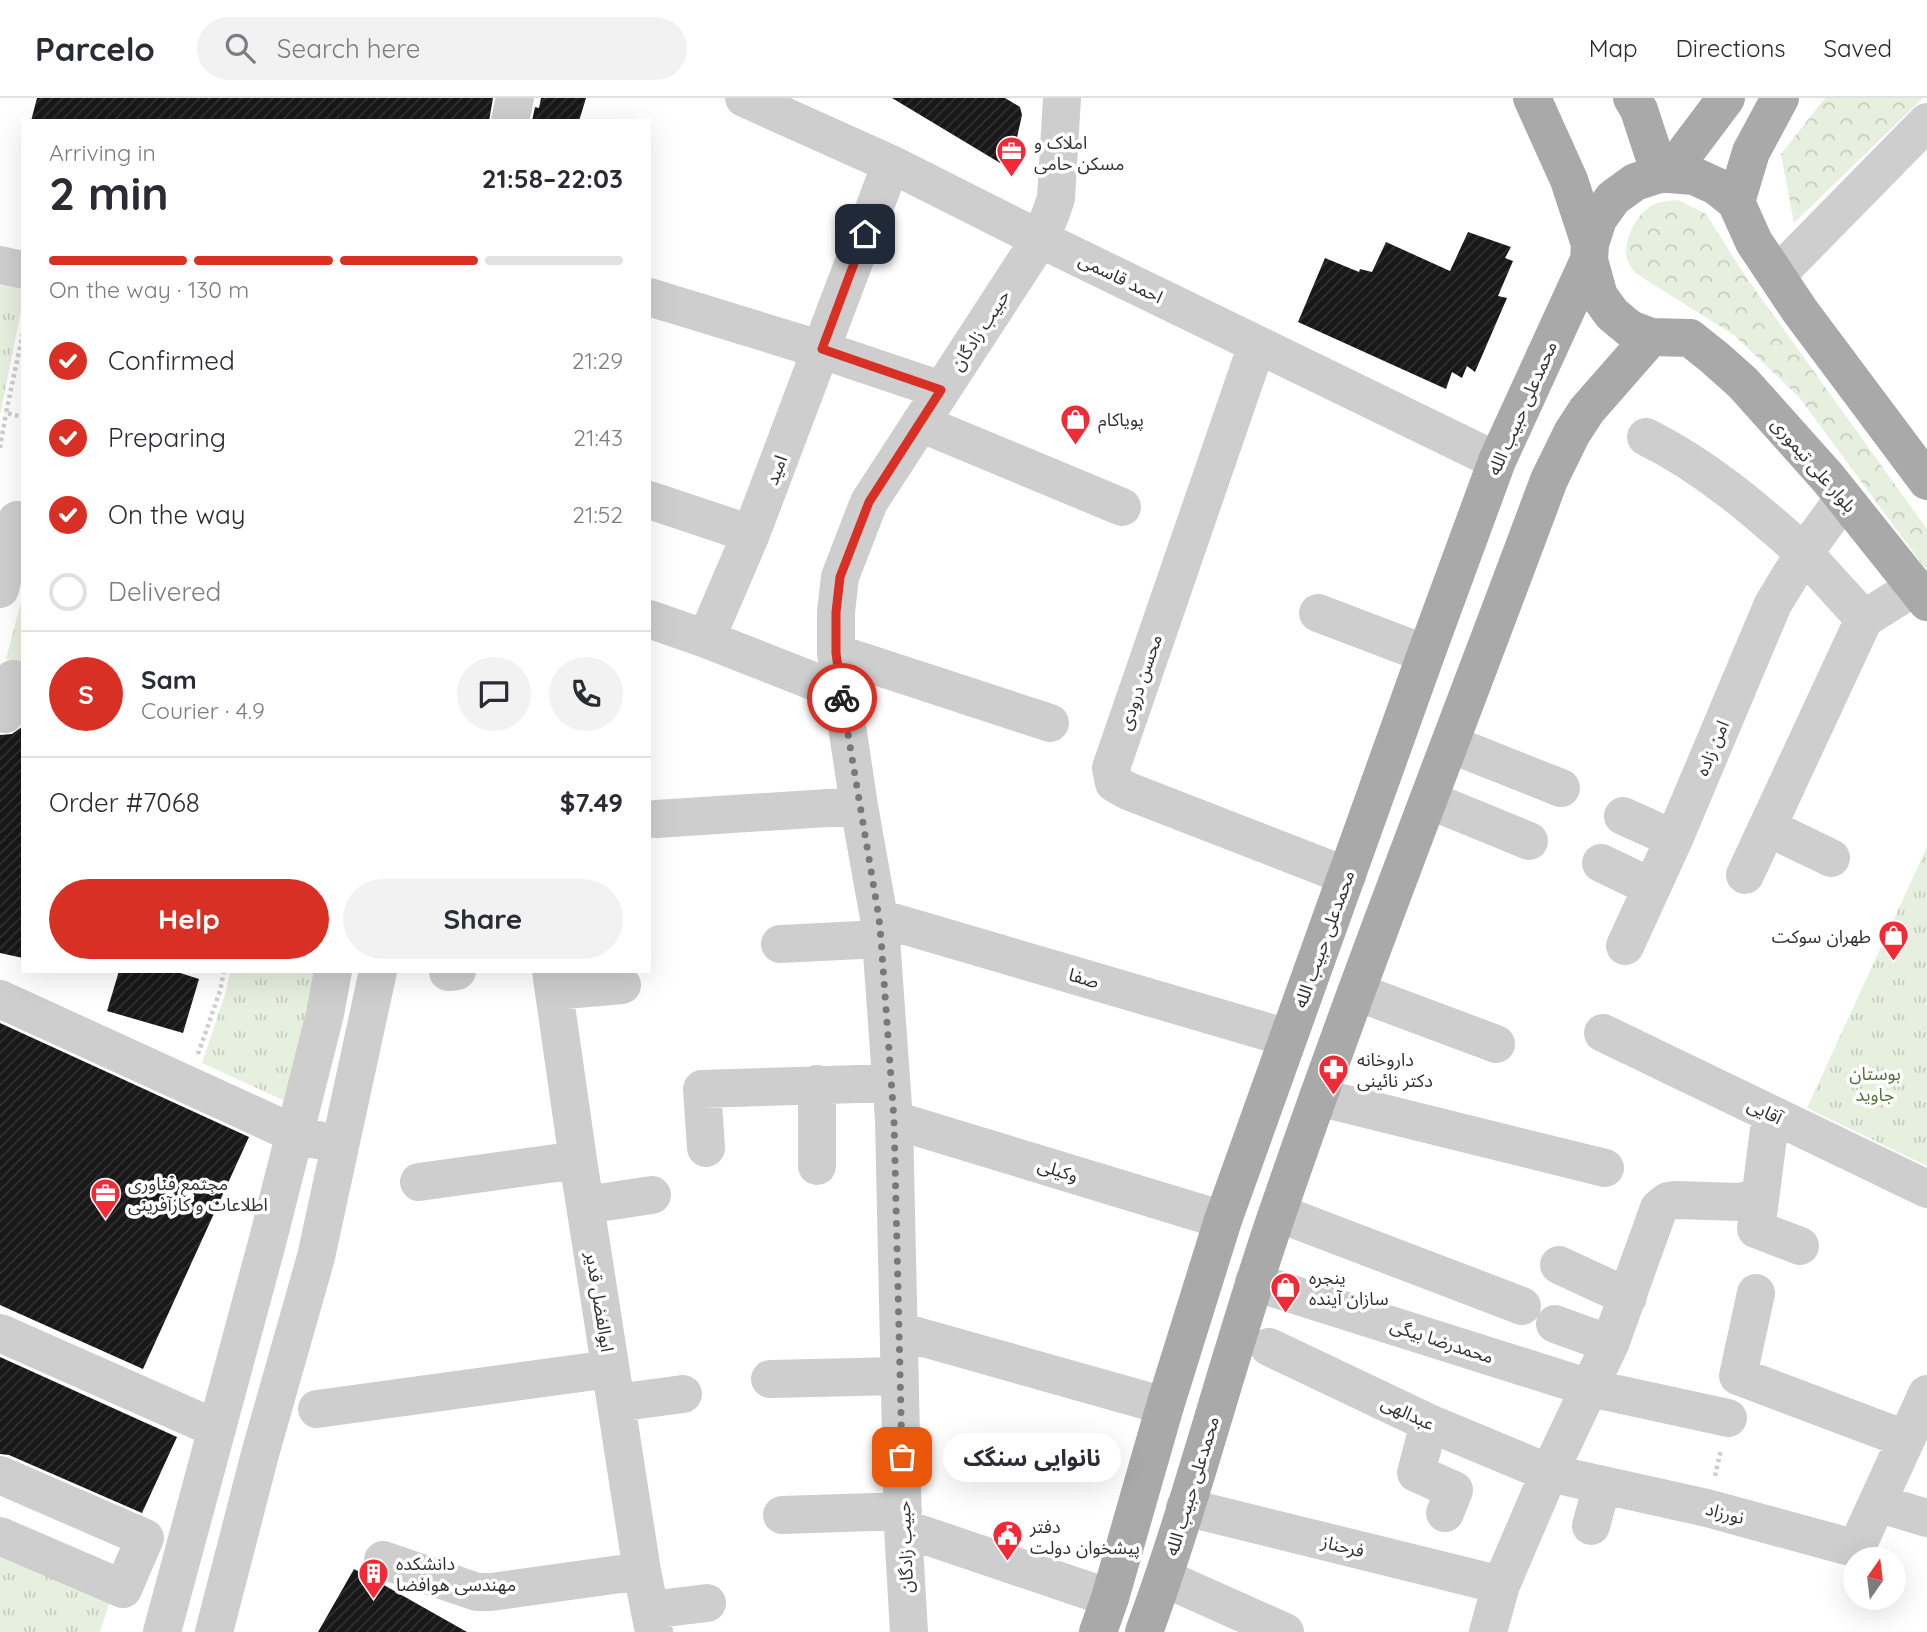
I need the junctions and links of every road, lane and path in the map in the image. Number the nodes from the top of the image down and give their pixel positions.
1 (515, 98) edge
2 (744, 98) edge
3 (1532, 98) edge
4 (1632, 98) edge
5 (1726, 98) edge
6 (1780, 98) edge
7 (1054, 102) edge
8 (510, 119) edge
9 (1927, 121) edge
10 (891, 164) junction
11 (1665, 174) junction
12 (1736, 202) junction
13 (1040, 239) junction
14 (1589, 252) junction
15 (0, 265) edge
16 (21, 270) edge
17 (1777, 275) junction
18 (651, 298) edge
19 (1651, 337) junction
20 (21, 342) edge
21 (1257, 345) junction
22 (822, 349) junction
23 (941, 390) junction
24 (6, 413) junction
25 (21, 417) edge
26 (920, 423) junction
27 (1646, 437) dead end
28 (0, 448) edge
29 (1496, 460) junction
30 (1927, 481) edge
31 (1844, 498) junction
32 (651, 501) edge
33 (1122, 507) dead end
34 (21, 521) edge
35 (751, 534) junction
36 (1804, 553) junction
37 (0, 589) edge
38 (1921, 594) edge
39 (1444, 604) junction
40 (1318, 613) dead end
41 (1864, 619) junction
42 (651, 620) edge
43 (1495, 624) junction
44 (706, 639) junction
45 (836, 653) junction
46 (1426, 654) junction
47 (21, 681) edge
48 (841, 692) junction
49 (0, 713) edge
50 (1050, 723) dead end
51 (1450, 744) junction
52 (1561, 788) dead end
53 (1429, 800) junction
54 (859, 806) junction
55 (1623, 816) dead end
56 (656, 819) dead end
57 (1768, 827) junction
58 (1674, 839) junction
59 (1529, 841) dead end
60 (1831, 858) dead end
61 (1601, 863) dead end
62 (1745, 875) dead end
63 (1347, 876) junction
64 (1651, 887) junction
65 (880, 928) junction
66 (780, 944) dead end
67 (1625, 946) dead end
68 (223, 973) edge
69 (333, 973) edge
70 (377, 973) edge
71 (552, 981) edge
72 (622, 985) dead end
73 (1357, 992) junction
74 (0, 999) edge
75 (1602, 1033) dead end
76 (1289, 1038) junction
77 (1496, 1044) dead end
78 (817, 1084) junction
79 (188, 1085) junction
80 (1318, 1097) junction
81 (892, 1101) junction
82 (1771, 1114) junction
83 (295, 1134) junction
84 (340, 1147) junction
85 (706, 1148) dead end
86 (578, 1160) junction
87 (817, 1166) dead end
88 (1605, 1168) dead end
89 (419, 1182) dead end
90 (1927, 1189) edge
91 (1761, 1192) junction
92 (652, 1195) dead end
93 (585, 1205) junction
94 (1278, 1213) junction
95 (1223, 1220) junction
96 (1800, 1246) dead end
97 (1559, 1265) dead end
98 (1254, 1282) junction
99 (1756, 1293) dead end
100 (1628, 1297) junction
101 (1522, 1306) dead end
102 (1555, 1324) dead end
103 (899, 1331) junction
104 (0, 1333) edge
105 (1609, 1344) junction
106 (1269, 1347) dead end
107 (900, 1376) junction
108 (770, 1379) dead end
109 (613, 1386) junction
110 (1590, 1388) junction
111 (1927, 1394) edge
112 (683, 1395) dead end
113 (1165, 1406) junction
114 (317, 1409) dead end
115 (1728, 1418) dead end
116 (1429, 1423) junction
117 (217, 1429) junction
118 (1905, 1439) junction
119 (1549, 1473) junction
120 (0, 1475) edge
121 (1602, 1485) junction
122 (1877, 1503) junction
123 (1185, 1507) junction
124 (1446, 1513) dead end
125 (782, 1515) dead end
126 (1927, 1518) edge
127 (903, 1520) junction
128 (1591, 1525) dead end
129 (0, 1536) edge
130 (383, 1560) dead end
131 (642, 1571) junction
132 (1164, 1578) junction
133 (1501, 1585) junction
134 (707, 1603) dead end
135 (1104, 1615) edge
136 (652, 1621) edge
137 (162, 1632) edge
138 (214, 1632) edge
139 (909, 1632) edge
140 (1144, 1632) edge
141 (1285, 1632) edge
142 (1488, 1632) edge

1 - 8 street
2 - 10 street, احمد قاسمی
3 - 14 main road
4 - 11 main road
5 - 11 main road
6 - 12 main road
7 - 13 street, حبیب زادگان
9 - 17 street
10 - 13 street, احمد قاسمی
10 - 22 street, امید
11 - 12 main road
11 - 14 main road, محمدعلی حبیب الله
12 - 17 main road
13 - 21 street, احمد قاسمی
13 - 23 street, حبیب زادگان
14 - 19 main road
14 - 29 main road, محمدعلی حبیب الله
15 - 16 street
17 - 30 main road
18 - 22 street
19 - 31 main road, بلوار علی تیموری
19 - 43 main road, محمدعلی حبیب الله
20 - 24 path
21 - 29 street, احمد قاسمی
21 - 63 street, محسن درودی
22 - 23 street
22 - 35 street, امید
23 - 26 street, حبیب زادگان
24 - 25 path
24 - 28 path
26 - 33 street
26 - 45 street, حبیب زادگان
27 - 36 street
29 - 39 main road, محمدعلی حبیب الله
31 - 36 street, امن زاده
31 - 38 main road, بلوار علی تیموری
32 - 35 street
34 - 37 street
35 - 44 street, امید
36 - 41 street
36 - 58 street, امن زاده
38 - 41 street
39 - 43 main road
39 - 46 main road, محمدعلی حبیب الله
40 - 46 street
41 - 57 street
42 - 44 street
43 - 51 main road, محمدعلی حبیب الله
44 - 48 street
45 - 48 street, حبیب زادگان
45 - 50 street
46 - 63 main road, محمدعلی حبیب الله
47 - 49 street
48 - 54 street, حبیب زادگان
51 - 52 street
51 - 53 main road, محمدعلی حبیب الله
53 - 59 street
53 - 73 main road, محمدعلی حبیب الله
54 - 56 street
54 - 65 street, حبیب زادگان
55 - 58 street
57 - 60 street
57 - 62 street
58 - 64 street, امن زاده
61 - 64 street
63 - 76 main road, محمدعلی حبیب الله
64 - 67 street, امن زاده
65 - 66 street, صفا
65 - 76 street, صفا
65 - 81 street, حبیب زادگان
68 - 79 path
69 - 83 street
70 - 84 street
71 - 72 street
71 - 86 street, ابوالفضل قدیر
73 - 77 street
73 - 80 main road, محمدعلی حبیب الله
74 - 79 street
75 - 82 street, آقایی
76 - 95 main road, محمدعلی حبیب الله
78 - 81 street, وکیلی
78 - 85 street, وکیلی
78 - 87 street
79 - 83 street
80 - 88 street
80 - 94 main road, محمدعلی حبیب الله
81 - 95 street, وکیلی
81 - 103 street, حبیب زادگان
82 - 90 street, آقایی
82 - 91 street
83 - 84 street
83 - 117 street
84 - 138 street
86 - 89 street
86 - 93 street, ابوالفضل قدیر
91 - 96 street
91 - 100 street
92 - 93 street
93 - 109 street, ابوالفضل قدیر
94 - 98 main road, محمدعلی حبیب الله
94 - 101 street
95 - 113 main road, محمدعلی حبیب الله
97 - 100 street
98 - 110 street, محمدرضا بیگی
98 - 123 main road, محمدعلی حبیب الله
99 - 118 street
100 - 105 street
102 - 105 street
103 - 107 street, حبیب زادگان
103 - 113 street
104 - 117 street
105 - 110 street
106 - 116 street, عبدالهی
107 - 108 street
107 - 127 street, حبیب زادگان
109 - 112 street
109 - 114 street
109 - 131 street, ابوالفضل قدیر
110 - 115 street, محمدرضا بیگی
110 - 119 street
111 - 118 street, نورزاد
113 - 135 main road, محمدعلی حبیب الله
116 - 119 street, عبدالهی
116 - 124 street
117 - 137 street
118 - 122 street, نورزاد
119 - 121 street, نورزاد
119 - 133 street
120 - 129 street
121 - 122 street, نورزاد
121 - 128 street
122 - 126 street
123 - 132 main road, محمدعلی حبیب الله
123 - 133 street, فرحناز
125 - 127 street
127 - 135 street
127 - 139 street, حبیب زادگان
130 - 131 street
131 - 136 street, ابوالفضل قدیر
132 - 140 main road, محمدعلی حبیب الله
132 - 141 street
133 - 142 street
134 - 136 street

